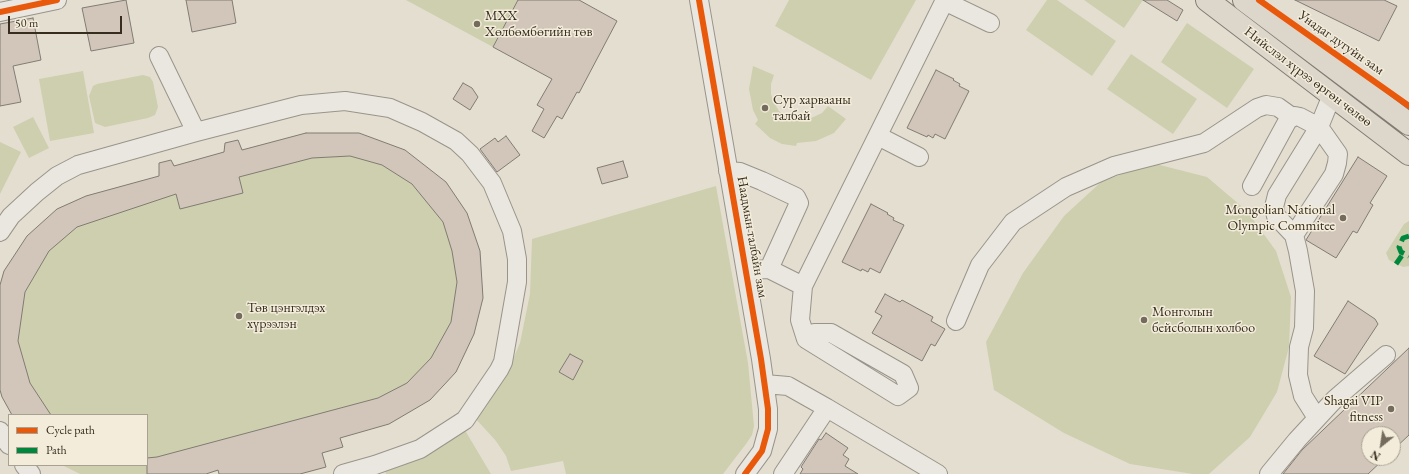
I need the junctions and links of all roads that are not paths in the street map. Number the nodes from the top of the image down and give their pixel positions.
1 (57, 0) edge
2 (699, 0) edge
3 (1207, 0) edge
4 (945, 1) edge
5 (1253, 3) edge
6 (9, 7) edge
7 (990, 23) dead end
8 (159, 56) dead end
9 (1332, 95) junction
10 (1292, 117) junction
11 (1409, 124) edge
12 (1319, 127) junction
13 (196, 132) junction
14 (878, 136) junction
15 (1409, 154) edge
16 (919, 157) dead end
17 (728, 171) junction
18 (1252, 186) dead end
19 (0, 232) edge
20 (1294, 235) junction
21 (746, 270) junction
22 (769, 270) junction
23 (803, 286) junction
24 (956, 321) dead end
25 (806, 339) junction
26 (1386, 355) dead end
27 (765, 384) junction
28 (827, 408) junction
29 (1317, 418) junction
30 (0, 431) edge
31 (8, 443) edge
32 (25, 466) edge
33 (354, 472) edge
34 (31, 474) edge
35 (745, 474) edge
36 (782, 474) edge
37 (938, 474) edge
38 (1269, 474) edge

1 - 6 street
2 - 17 street, Наадмын талбайн зам
3 - 9 main road, Нийслэл хүрээ өргөн чөлөө
4 - 7 street
4 - 14 street
5 - 11 main road, Нийслэл хүрээ өргөн чөлөө
8 - 13 street
9 - 12 street
9 - 15 main road, Нийслэл хүрээ өргөн чөлөө
10 - 12 street
10 - 18 street
10 - 24 street
12 - 20 street
12 - 20 street
13 - 19 street
13 - 33 street
14 - 16 street
14 - 23 street
17 - 21 street, Наадмын талбайн зам
17 - 22 street
20 - 29 street
21 - 22 street
21 - 27 street, Наадмын талбайн зам
22 - 23 street
23 - 25 street
25 - 25 street
26 - 29 street
27 - 28 street
27 - 35 street, Наадмын талбайн зам
28 - 36 street
28 - 37 street
29 - 38 street
30 - 31 street
32 - 34 street

